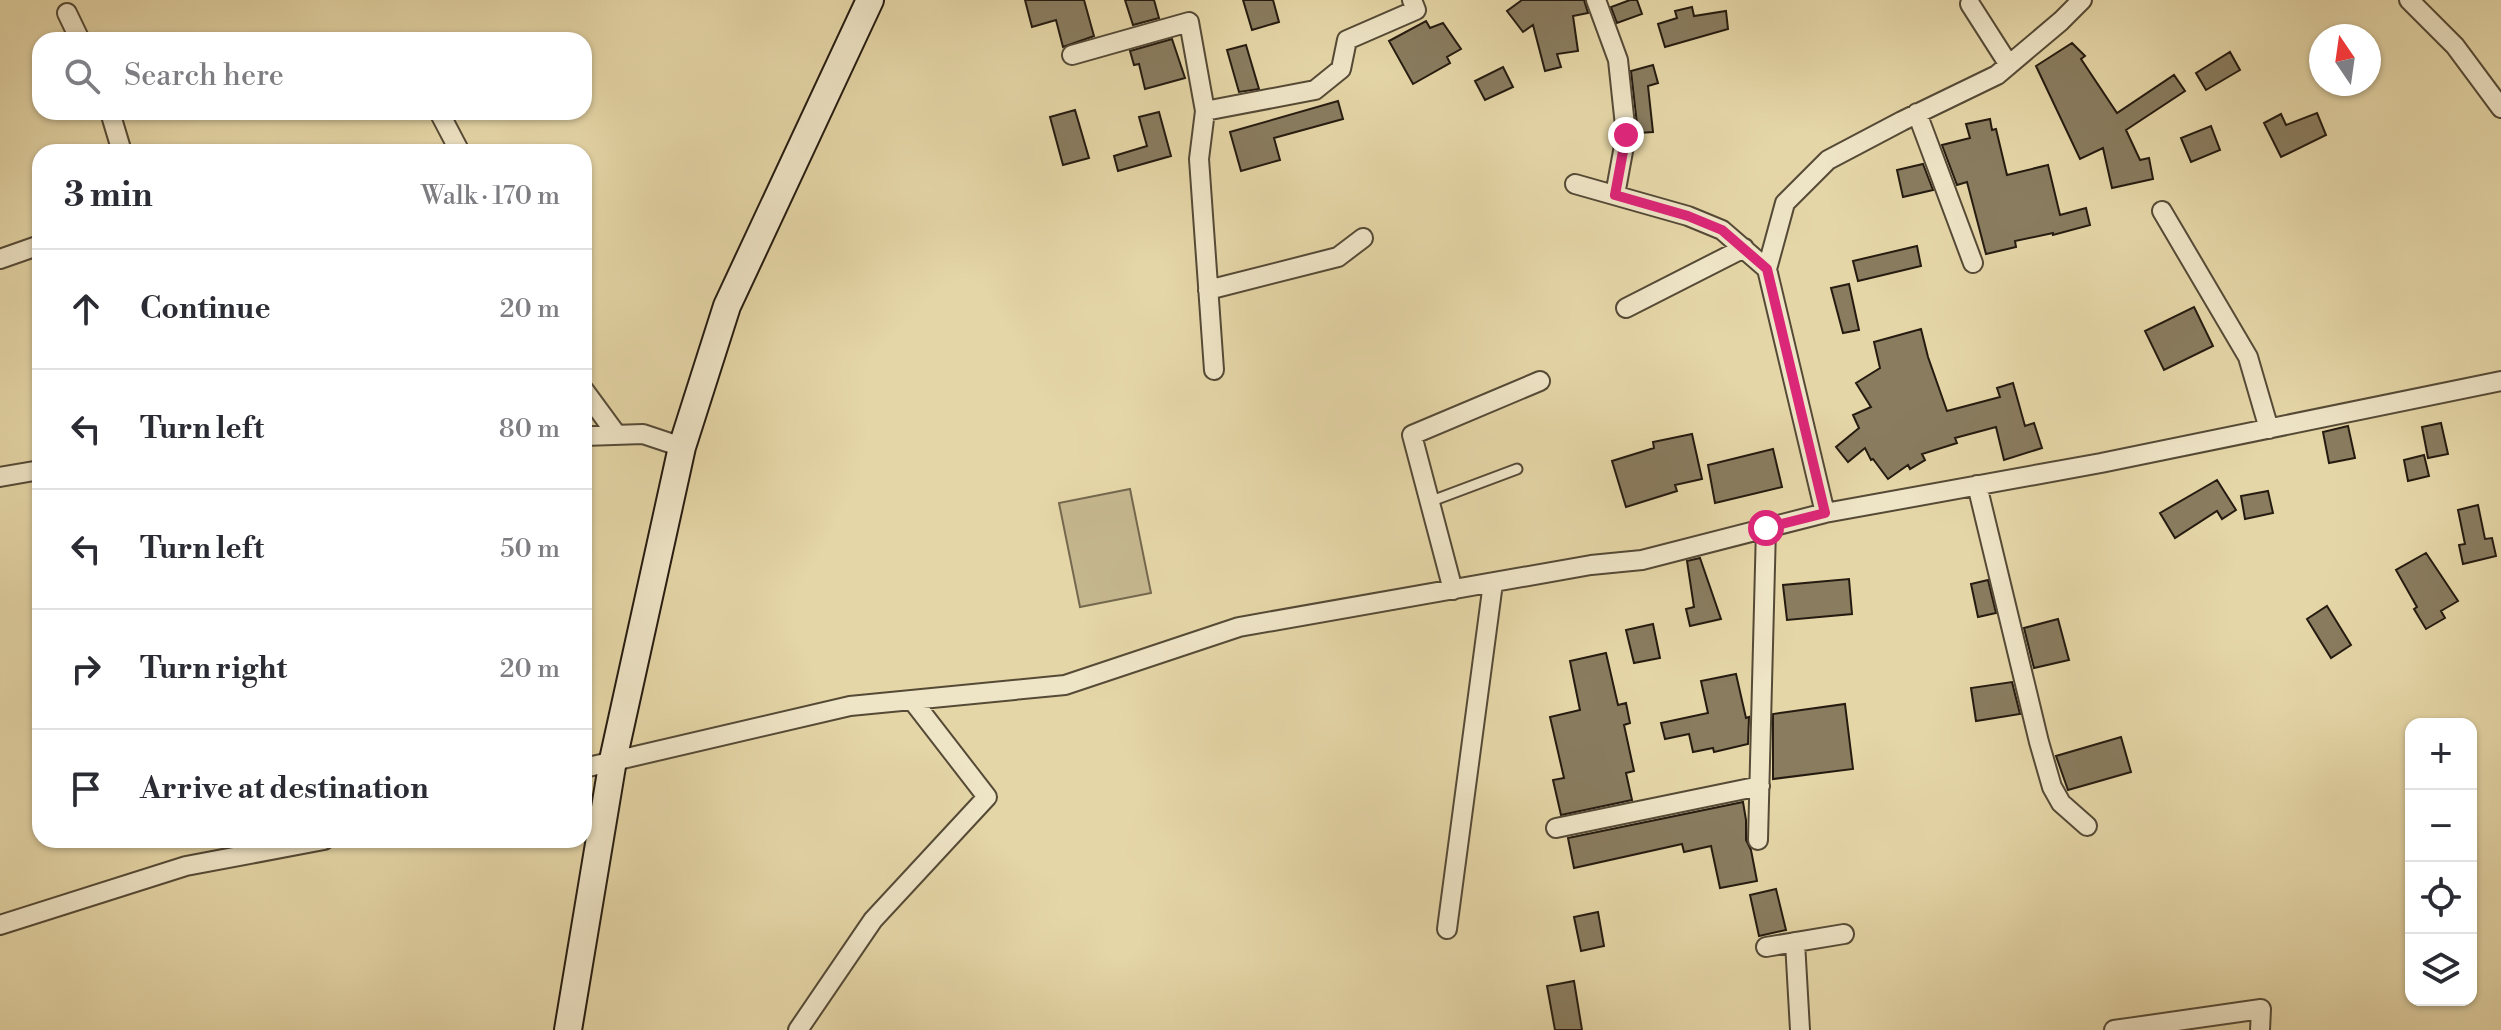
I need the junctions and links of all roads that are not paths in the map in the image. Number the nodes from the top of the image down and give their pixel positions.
1 (870, 0) edge
2 (1412, 0) edge
3 (1596, 0) edge
4 (2082, 0) edge
5 (2409, 0) edge
6 (1970, 4) dead end
7 (67, 13) dead end
8 (76, 32) edge
9 (1072, 55) dead end
10 (2009, 65) junction
11 (2501, 108) edge
12 (1205, 111) junction
13 (1917, 113) junction
14 (112, 120) edge
15 (443, 120) edge
16 (120, 144) edge
17 (456, 144) edge
18 (1575, 184) dead end
19 (1615, 195) junction
20 (2162, 211) dead end
21 (1363, 238) dead end
22 (32, 248) edge
23 (1744, 248) junction
24 (0, 259) edge
25 (1973, 263) dead end
26 (1767, 269) junction
27 (1208, 290) junction
28 (1626, 308) dead end
29 (1214, 370) dead end
30 (1540, 381) dead end
31 (2501, 381) edge
32 (592, 401) edge
33 (2269, 429) junction
34 (617, 435) junction
35 (592, 436) edge
36 (682, 447) junction
37 (1517, 469) dead end
38 (32, 471) edge
39 (0, 477) edge
40 (1977, 485) junction
41 (1429, 502) junction
42 (1825, 513) junction
43 (1766, 528) junction
44 (1493, 583) junction
45 (1453, 590) junction
46 (912, 700) junction
47 (613, 760) junction
48 (592, 766) edge
49 (1760, 786) junction
50 (2087, 826) dead end
51 (1556, 828) dead end
52 (1758, 840) dead end
53 (282, 848) edge
54 (0, 925) edge
55 (1447, 929) dead end
56 (1844, 934) dead end
57 (1795, 942) junction
58 (1766, 947) dead end
59 (2126, 1029) edge
60 (568, 1030) edge
61 (798, 1030) edge
62 (1800, 1030) edge
63 (2260, 1030) edge

1 - 36 street
2 - 12 street
3 - 19 street
4 - 10 street
5 - 11 street
6 - 10 street
7 - 8 street
9 - 12 street
10 - 13 street
12 - 27 street
13 - 25 street
13 - 26 street
14 - 16 street
15 - 17 street
18 - 19 street
19 - 23 street
20 - 33 street
21 - 27 street
22 - 24 street
23 - 26 street
23 - 28 street
26 - 42 street
27 - 29 street
30 - 41 street
31 - 33 street
32 - 34 street
33 - 40 street
34 - 35 street
34 - 36 street
36 - 47 street
37 - 41 lane
38 - 39 street
40 - 42 street
40 - 50 street
41 - 45 street
42 - 43 street
43 - 44 street
43 - 49 street
44 - 45 street
44 - 55 street
45 - 46 street
46 - 47 street
46 - 61 street
47 - 48 street
47 - 60 street
49 - 51 street
49 - 52 street
53 - 54 street
56 - 57 street
57 - 58 street
57 - 62 street
59 - 63 street

